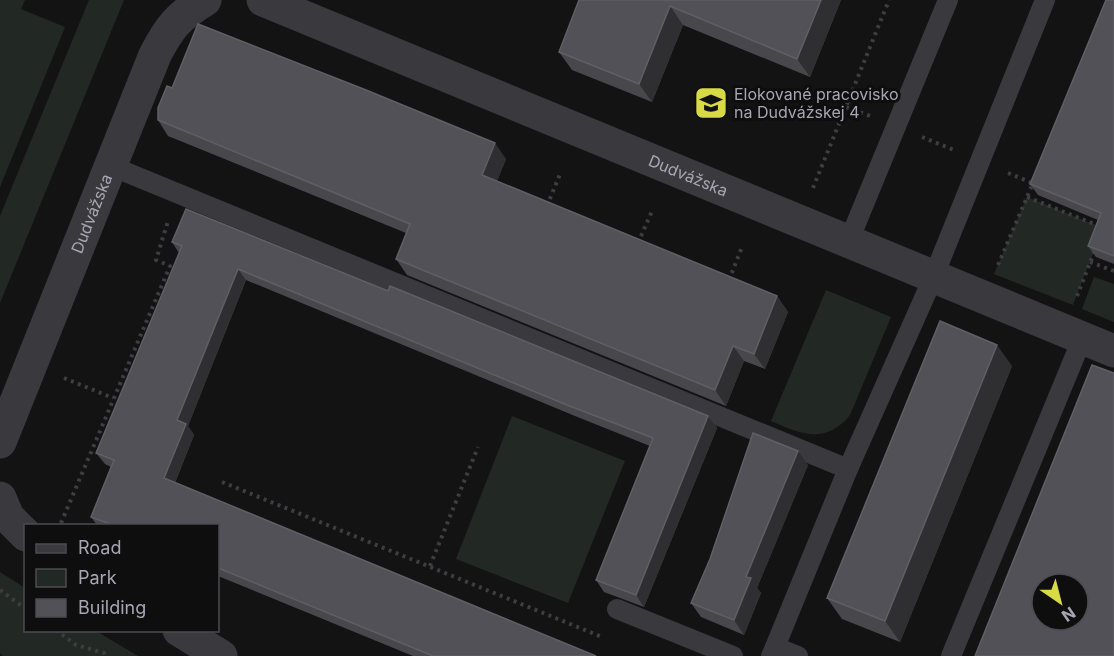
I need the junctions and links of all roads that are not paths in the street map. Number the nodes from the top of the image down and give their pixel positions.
1 (205, 0) edge
2 (263, 0) edge
3 (948, 0) edge
4 (1046, 0) edge
5 (111, 166) junction
6 (849, 243) junction
7 (933, 278) junction
8 (1082, 339) junction
9 (1114, 351) edge
10 (0, 442) edge
11 (848, 470) junction
12 (0, 498) edge
13 (24, 533) edge
14 (617, 609) dead end
15 (182, 632) edge
16 (773, 651) edge
17 (221, 656) edge
18 (733, 656) edge
19 (798, 656) edge
20 (951, 656) edge

1 - 5 street, Dudvážska
2 - 6 street, Dudvážska
3 - 6 lane
4 - 7 lane
5 - 10 street, Dudvážska
5 - 11 lane
6 - 7 street, Dudvážska
7 - 8 street, Dudvážska
7 - 11 lane
8 - 9 street, Dudvážska
8 - 20 lane
11 - 16 lane
12 - 13 street
14 - 18 lane
15 - 17 street
16 - 19 lane

